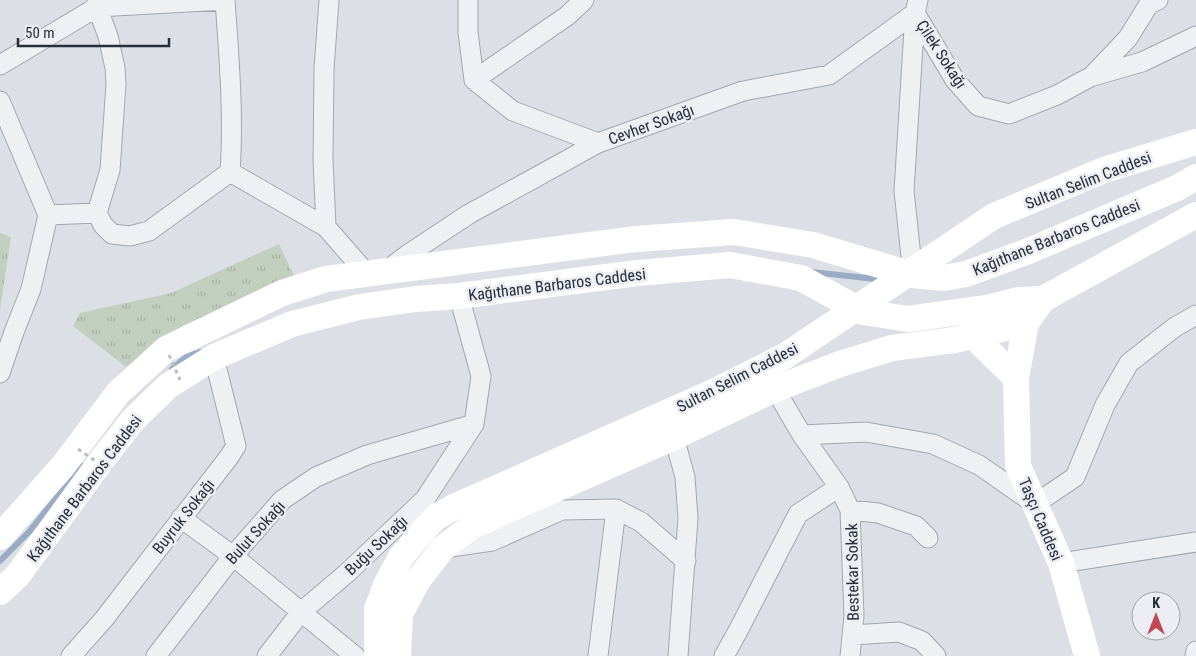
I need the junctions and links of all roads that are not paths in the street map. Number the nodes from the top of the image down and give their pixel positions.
1 (225, 0) edge
2 (330, 0) edge
3 (468, 0) edge
4 (584, 0) edge
5 (1158, 0) edge
6 (97, 4) edge
7 (917, 6) edge
8 (1196, 36) edge
9 (0, 65) edge
10 (1092, 76) junction
11 (474, 80) junction
12 (0, 100) edge
13 (1196, 142) edge
14 (598, 143) junction
15 (230, 172) junction
16 (1196, 177) edge
17 (97, 213) junction
18 (48, 215) junction
19 (1196, 215) edge
20 (326, 227) junction
21 (636, 239) junction
22 (435, 264) junction
23 (376, 272) junction
24 (637, 273) junction
25 (913, 275) junction
26 (459, 296) junction
27 (1043, 299) junction
28 (1196, 315) edge
29 (1026, 323) junction
30 (7, 330) edge
31 (973, 336) junction
32 (214, 357) junction
33 (0, 373) edge
34 (1016, 378) junction
35 (776, 389) junction
36 (474, 424) junction
37 (802, 435) junction
38 (674, 437) junction
39 (839, 487) junction
40 (1035, 504) junction
41 (616, 509) junction
42 (850, 510) junction
43 (181, 518) junction
44 (0, 537) edge
45 (928, 538) dead end
46 (1196, 542) edge
47 (443, 548) junction
48 (233, 556) junction
49 (686, 561) junction
50 (1061, 563) junction
51 (0, 592) edge
52 (301, 612) junction
53 (853, 635) junction
54 (1196, 651) edge
55 (71, 656) edge
56 (156, 656) edge
57 (267, 656) edge
58 (355, 656) edge
59 (369, 656) edge
60 (377, 656) edge
61 (398, 656) edge
62 (598, 656) edge
63 (678, 656) edge
64 (724, 656) edge
65 (850, 656) edge
66 (936, 656) edge
67 (1087, 656) edge
68 (1195, 656) edge

1 - 6 street
1 - 15 street
2 - 20 street
3 - 11 street
4 - 11 street
5 - 10 street, Çilek Sokağı
6 - 9 street
6 - 17 street
7 - 10 street, Çilek Sokağı
7 - 14 street, Cevher Sokağı
7 - 25 street
8 - 10 street
11 - 14 street
12 - 18 street
13 - 60 main road, Sultan Selim Caddesi, bridge
14 - 23 street, Cevher Sokağı
15 - 17 street
15 - 20 street
16 - 25 main road, Kağıthane Barbaros Caddesi
17 - 18 street
18 - 30 street
19 - 27 main road, Kağıthane Barbaros Caddesi
20 - 23 street
21 - 22 main road, Kağıthane Barbaros Caddesi
21 - 24 main road
21 - 25 main road, Kağıthane Barbaros Caddesi
22 - 23 main road, Kağıthane Barbaros Caddesi
22 - 26 main road
23 - 44 main road, Kağıthane Barbaros Caddesi
24 - 26 main road, Kağıthane Barbaros Caddesi
24 - 27 main road, Kağıthane Barbaros Caddesi
26 - 32 main road, Kağıthane Barbaros Caddesi
26 - 36 street
27 - 29 main road
28 - 40 street
29 - 31 main road, Sultan Selim Caddesi
29 - 34 main road, Taşçı Caddesi
30 - 33 street
31 - 34 main road
31 - 35 main road, Sultan Selim Caddesi
32 - 43 street, Buyruk Sokağı
32 - 51 main road, Kağıthane Barbaros Caddesi
34 - 40 main road, Taşçı Caddesi
35 - 37 street, Bestekar Sokak
35 - 38 main road, Sultan Selim Caddesi
36 - 48 street, Bulut Sokağı
36 - 52 street, Buğu Sokağı
37 - 39 street, Bestekar Sokak
37 - 40 street
38 - 47 main road, Sultan Selim Caddesi
38 - 49 street
39 - 42 street, Bestekar Sokak
39 - 64 street
40 - 50 main road, Taşçı Caddesi
41 - 47 street
41 - 49 street
41 - 62 street
42 - 45 street
42 - 53 street, Bestekar Sokak
43 - 48 street
43 - 55 street, Buyruk Sokağı
46 - 50 street
47 - 61 main road, Sultan Selim Caddesi
48 - 52 street
48 - 56 street, Bulut Sokağı
49 - 63 street
50 - 67 main road, Taşçı Caddesi
52 - 57 street, Buğu Sokağı
52 - 58 street
53 - 65 street, Bestekar Sokak
53 - 66 street
54 - 68 street
59 - 60 street

